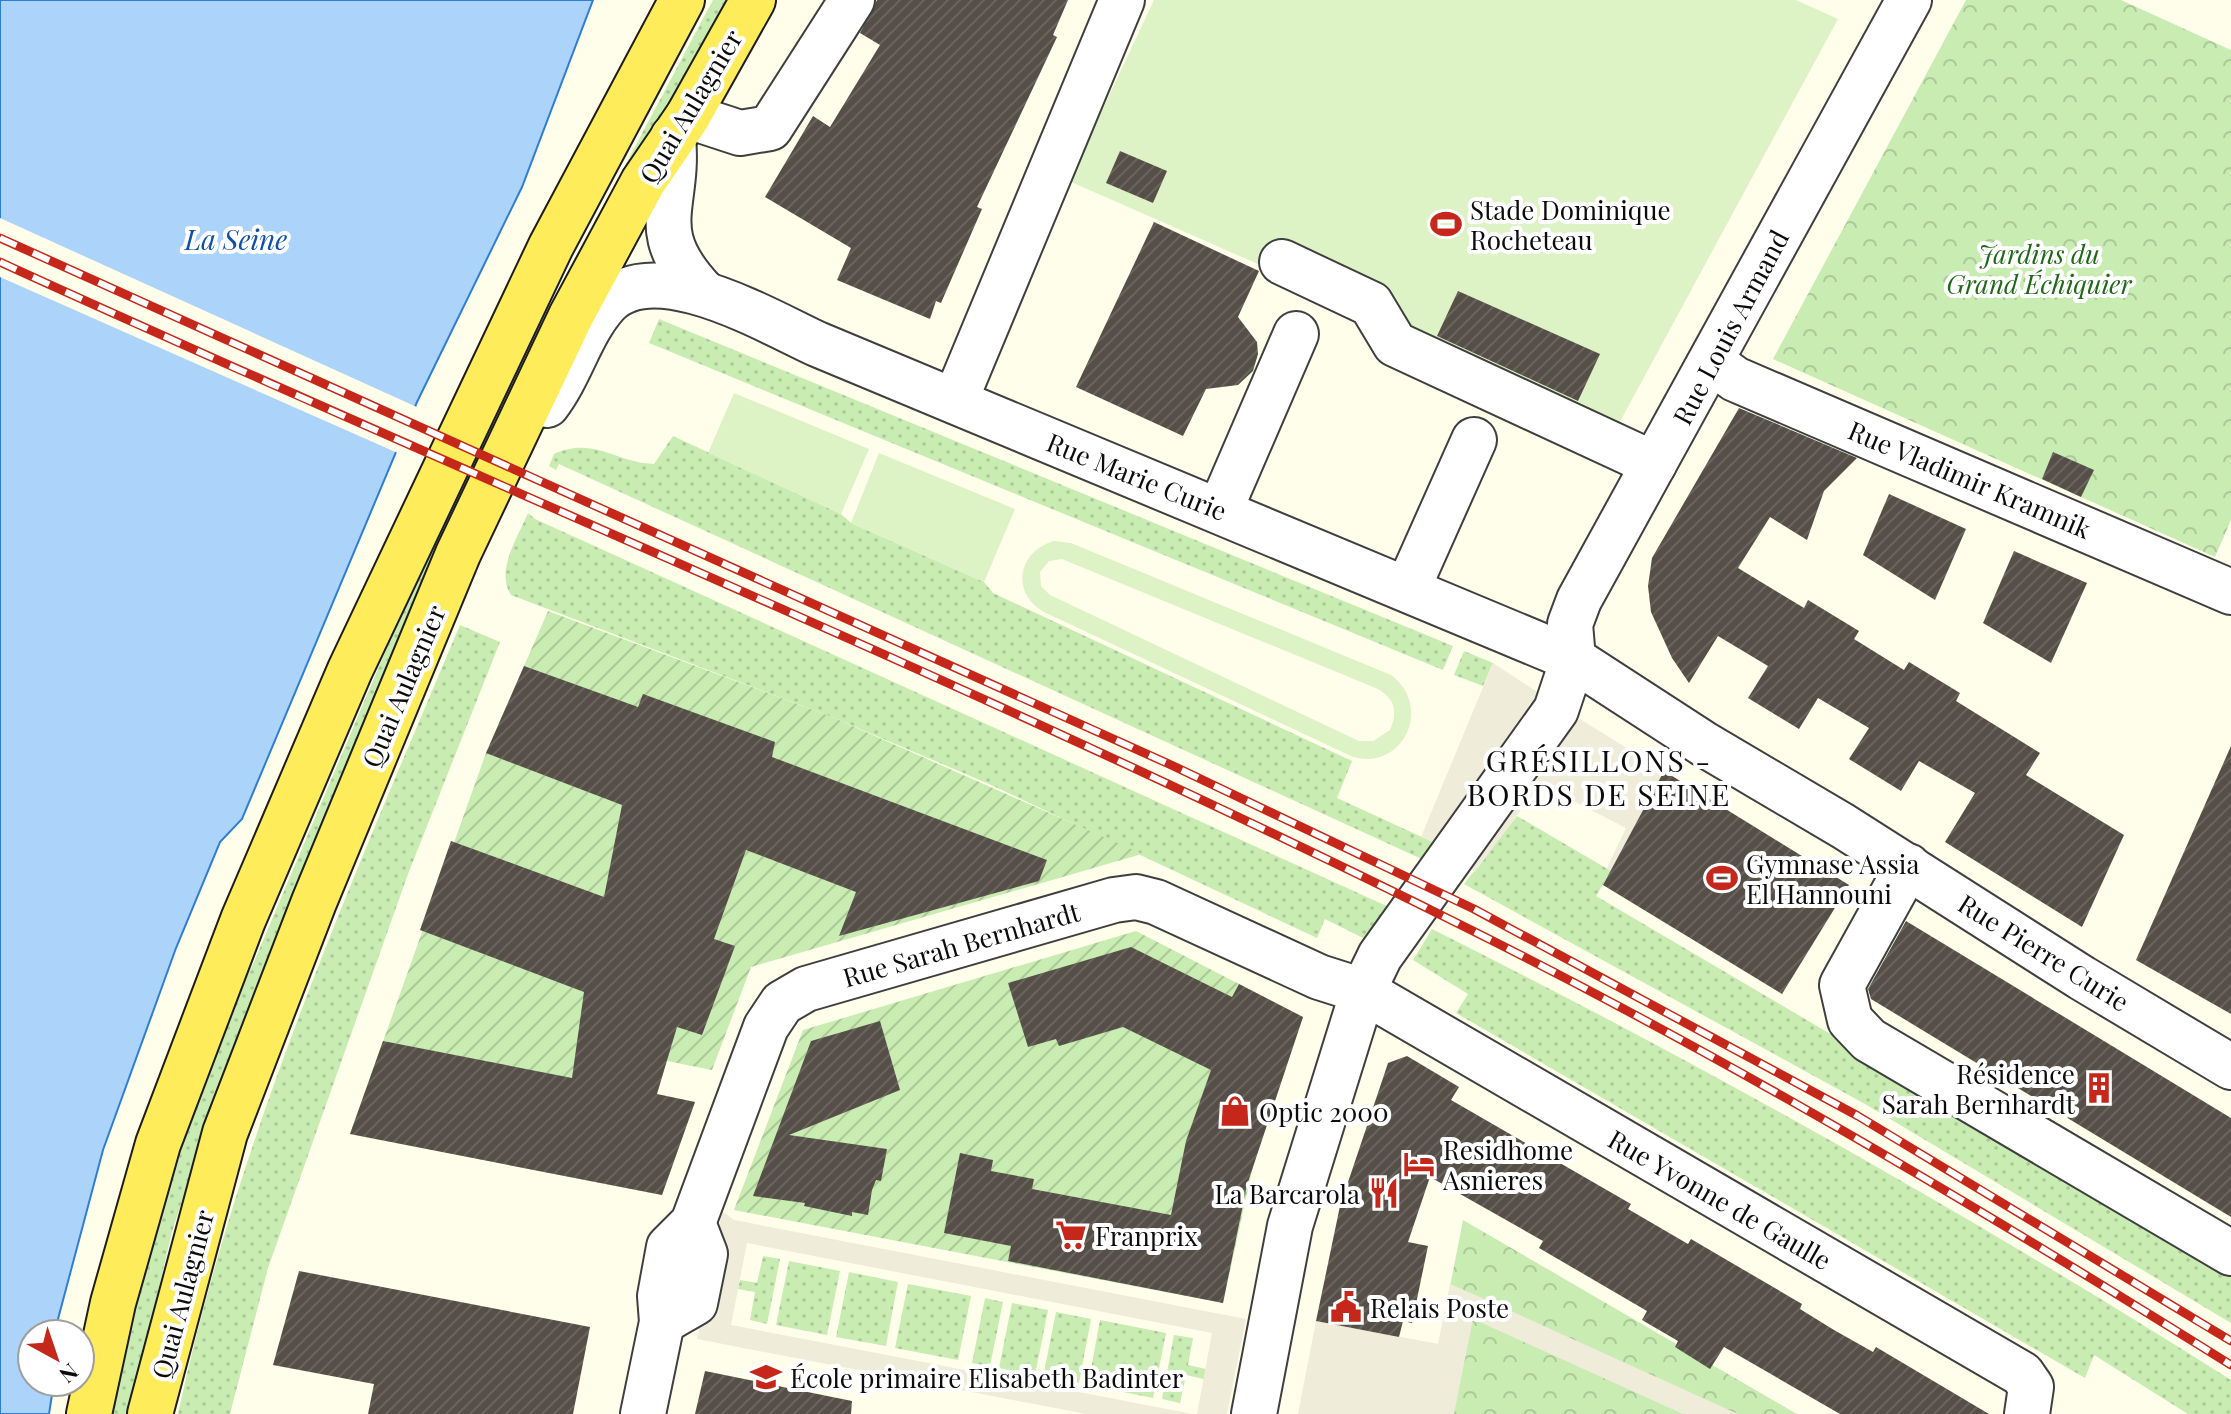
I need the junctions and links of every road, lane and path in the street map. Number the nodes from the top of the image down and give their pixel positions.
1 (682, 0) edge
2 (753, 0) edge
3 (852, 0) edge
4 (1122, 0) edge
5 (1909, 0) edge
6 (680, 126) junction
7 (1282, 262) dead end
8 (703, 292) junction
9 (1296, 334) dead end
10 (1712, 362) junction
11 (955, 401) junction
12 (1474, 440) dead end
13 (504, 461) junction
14 (1654, 464) junction
15 (1220, 510) junction
16 (1408, 588) junction
17 (2231, 592) edge
18 (1573, 659) junction
19 (1908, 866) junction
20 (1363, 991) junction
21 (2231, 1067) edge
22 (2231, 1253) edge
23 (2029, 1400) edge
24 (89, 1414) edge
25 (150, 1414) edge
26 (643, 1414) edge
27 (1254, 1414) edge

1 - 24 main road, Quai Aulagnier
2 - 6 main road, Quai Aulagnier
3 - 6 street
4 - 11 street
5 - 10 street, Rue Louis Armand
6 - 8 street, Rue Marie Curie
6 - 13 main road, Quai Aulagnier
7 - 14 street
8 - 11 street, Rue Marie Curie
8 - 13 street, Rue Marie Curie
9 - 15 street
10 - 14 street, Rue Louis Armand
10 - 17 street, Rue Vladimir Kramnik
11 - 15 street, Rue Marie Curie
12 - 16 street
13 - 25 main road, Quai Aulagnier
14 - 18 street, Rue Louis Armand
15 - 16 street, Rue Marie Curie
16 - 18 street, Rue Marie Curie
18 - 19 street, Rue Pierre Curie
18 - 20 street
19 - 21 street, Rue Pierre Curie
19 - 22 street
20 - 23 street, Rue Yvonne de Gaulle
20 - 26 street, Rue Sarah Bernhardt
20 - 27 street

